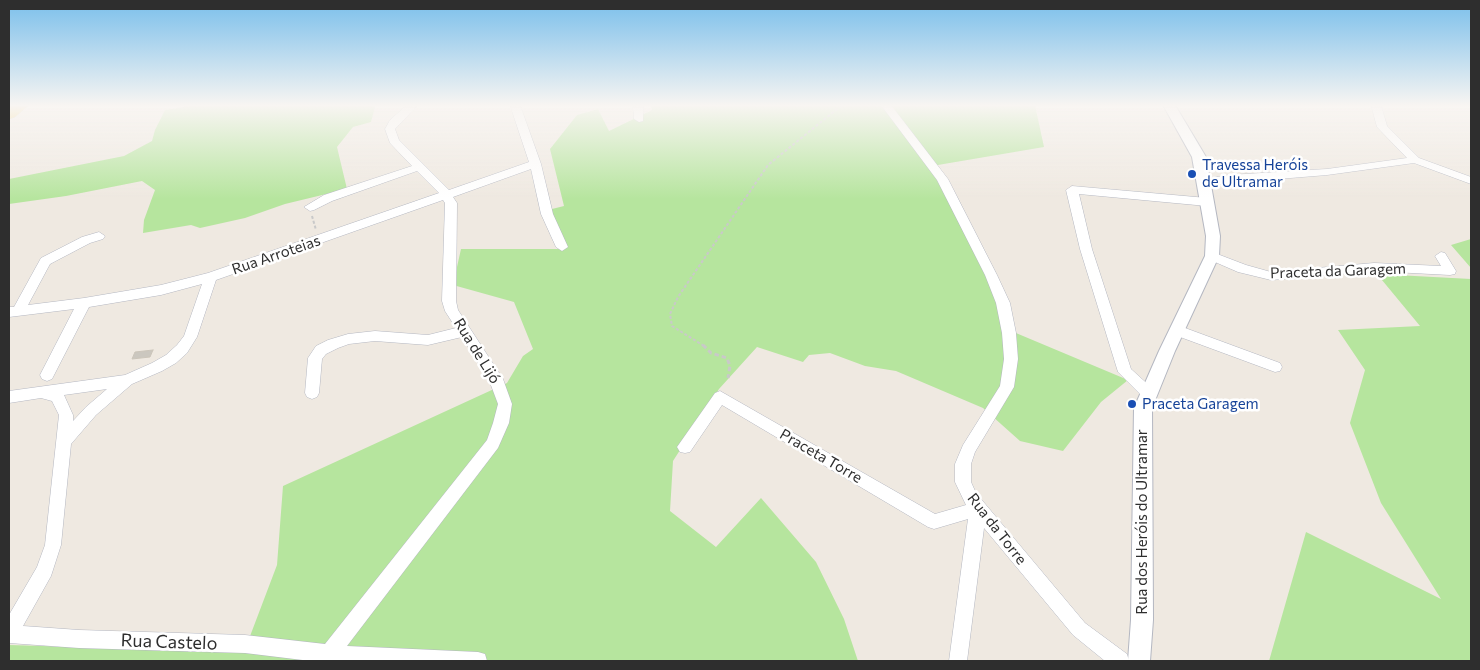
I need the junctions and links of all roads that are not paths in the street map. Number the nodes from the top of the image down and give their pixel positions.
1 (392, 136) edge
2 (526, 136) edge
3 (910, 136) edge
4 (1187, 136) edge
5 (1392, 136) edge
6 (1415, 160) junction
7 (535, 164) junction
8 (419, 167) junction
9 (1471, 181) edge
10 (1204, 183) junction
11 (446, 194) junction
12 (1207, 202) junction
13 (310, 207) road end
14 (99, 236) dead end
15 (562, 247) dead end
16 (1212, 256) junction
17 (1441, 256) dead end
18 (211, 277) junction
19 (84, 302) junction
20 (14, 311) edge
21 (1177, 330) junction
22 (465, 331) junction
23 (1275, 367) dead end
24 (48, 375) dead end
25 (127, 380) junction
26 (39, 392) junction
27 (312, 393) dead end
28 (1148, 393) junction
29 (9, 396) edge
30 (64, 441) junction
31 (685, 447) dead end
32 (978, 509) junction
33 (9, 633) edge
34 (326, 658) edge
35 (478, 661) edge
36 (958, 661) edge
37 (1120, 661) edge
38 (1139, 661) edge

1 - 8 street
2 - 7 street
3 - 32 street, Rua da Torre
4 - 10 street, Rua dos Heróis do Ultramar
5 - 6 street
6 - 9 street
6 - 10 street
7 - 11 street, Rua Arroteias
7 - 15 street
8 - 11 street
8 - 13 street
10 - 12 street, Rua dos Heróis do Ultramar
11 - 18 street, Rua Arroteias
11 - 22 street, Rua de Lijó
12 - 16 street, Rua dos Heróis do Ultramar
12 - 28 street
14 - 20 street
16 - 17 street, Praceta da Garagem
16 - 21 street, Rua dos Heróis do Ultramar
18 - 19 street, Rua Arroteias
18 - 25 street
19 - 20 street, Rua Arroteias
19 - 24 street
21 - 23 street
21 - 28 street, Rua dos Heróis do Ultramar
22 - 27 street
22 - 34 street, Rua de Lijó
25 - 26 street
25 - 30 street
26 - 29 street
26 - 30 street
28 - 38 street, Rua dos Heróis do Ultramar
30 - 33 street
31 - 32 street, Praceta Torre
32 - 36 street
32 - 37 street, Rua da Torre
33 - 34 street, Rua Castelo
34 - 35 street, Rua Castelo

